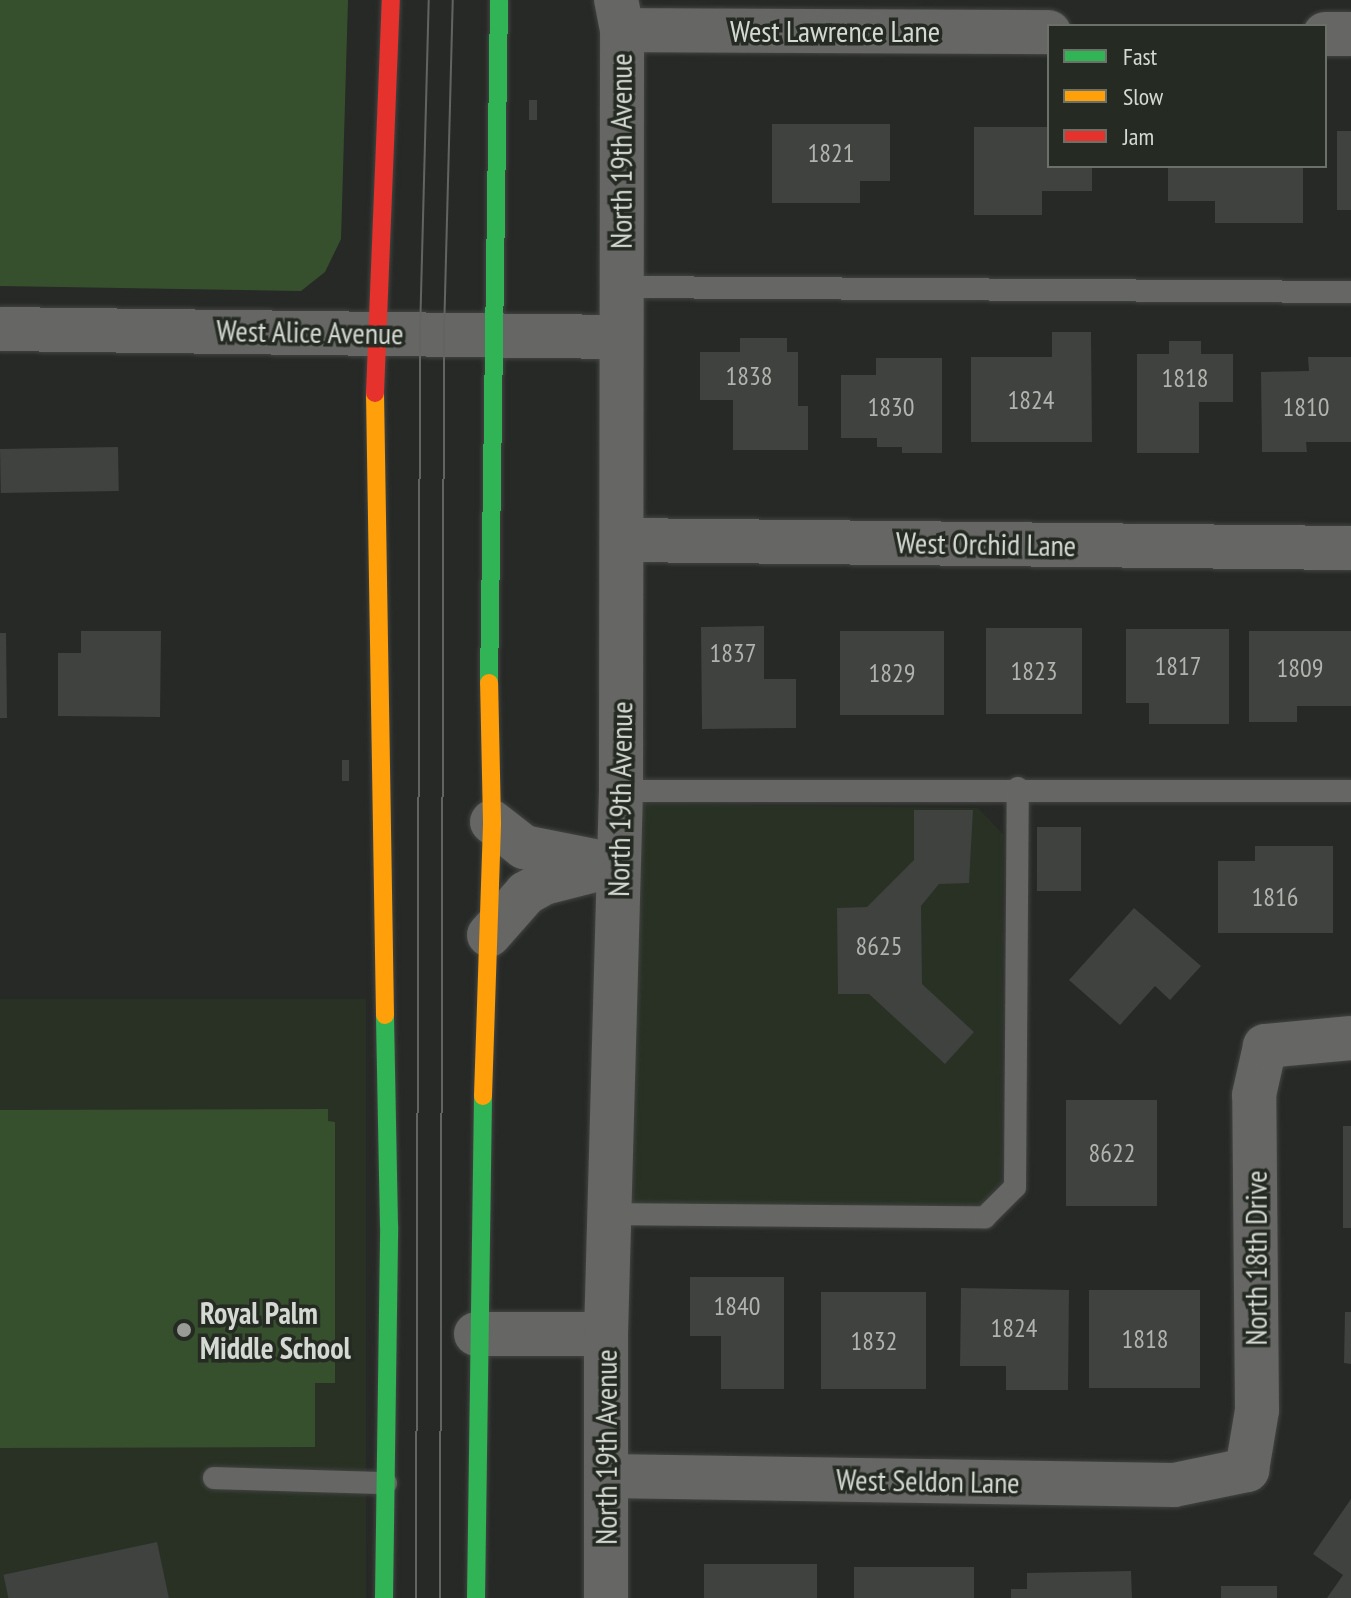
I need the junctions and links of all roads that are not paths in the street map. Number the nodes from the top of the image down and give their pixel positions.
1 (391, 0) edge
2 (499, 0) edge
3 (619, 15) edge
4 (1047, 32) edge
5 (1327, 34) edge
6 (1351, 34) edge
7 (620, 287) junction
8 (1351, 292) edge
9 (0, 329) edge
10 (377, 333) junction
11 (495, 335) junction
12 (620, 337) junction
13 (622, 540) junction
14 (1351, 548) edge
15 (1018, 788) junction
16 (621, 791) junction
17 (1351, 791) edge
18 (492, 822) junction
19 (618, 864) junction
20 (489, 935) junction
21 (1351, 1038) edge
22 (609, 1214) junction
23 (476, 1334) junction
24 (606, 1334) junction
25 (1247, 1470) joint
26 (608, 1476) junction
27 (214, 1478) dead end
28 (386, 1483) junction
29 (384, 1598) edge
30 (476, 1598) edge
31 (606, 1598) edge

1 - 10 main road
2 - 11 main road
3 - 4 street, West Lawrence Lane
3 - 7 street, North 19th Avenue
5 - 6 street
7 - 8 lane
7 - 12 street, North 19th Avenue
9 - 10 street, West Alice Avenue
10 - 11 street, West Alice Avenue
10 - 28 main road
11 - 12 street, West Alice Avenue
11 - 18 main road
12 - 13 street, North 19th Avenue
13 - 14 street, West Orchid Lane
13 - 16 street, North 19th Avenue
15 - 16 lane
15 - 17 lane
15 - 22 lane
16 - 19 street, North 19th Avenue
18 - 19 street
18 - 20 main road
19 - 20 street
19 - 22 street, North 19th Avenue
20 - 23 main road
21 - 25 street, North 18th Drive
22 - 24 street, North 19th Avenue
23 - 24 street
23 - 30 main road
24 - 26 street, North 19th Avenue
25 - 26 street, West Seldon Lane
26 - 31 street, North 19th Avenue
27 - 28 lane
28 - 29 main road

